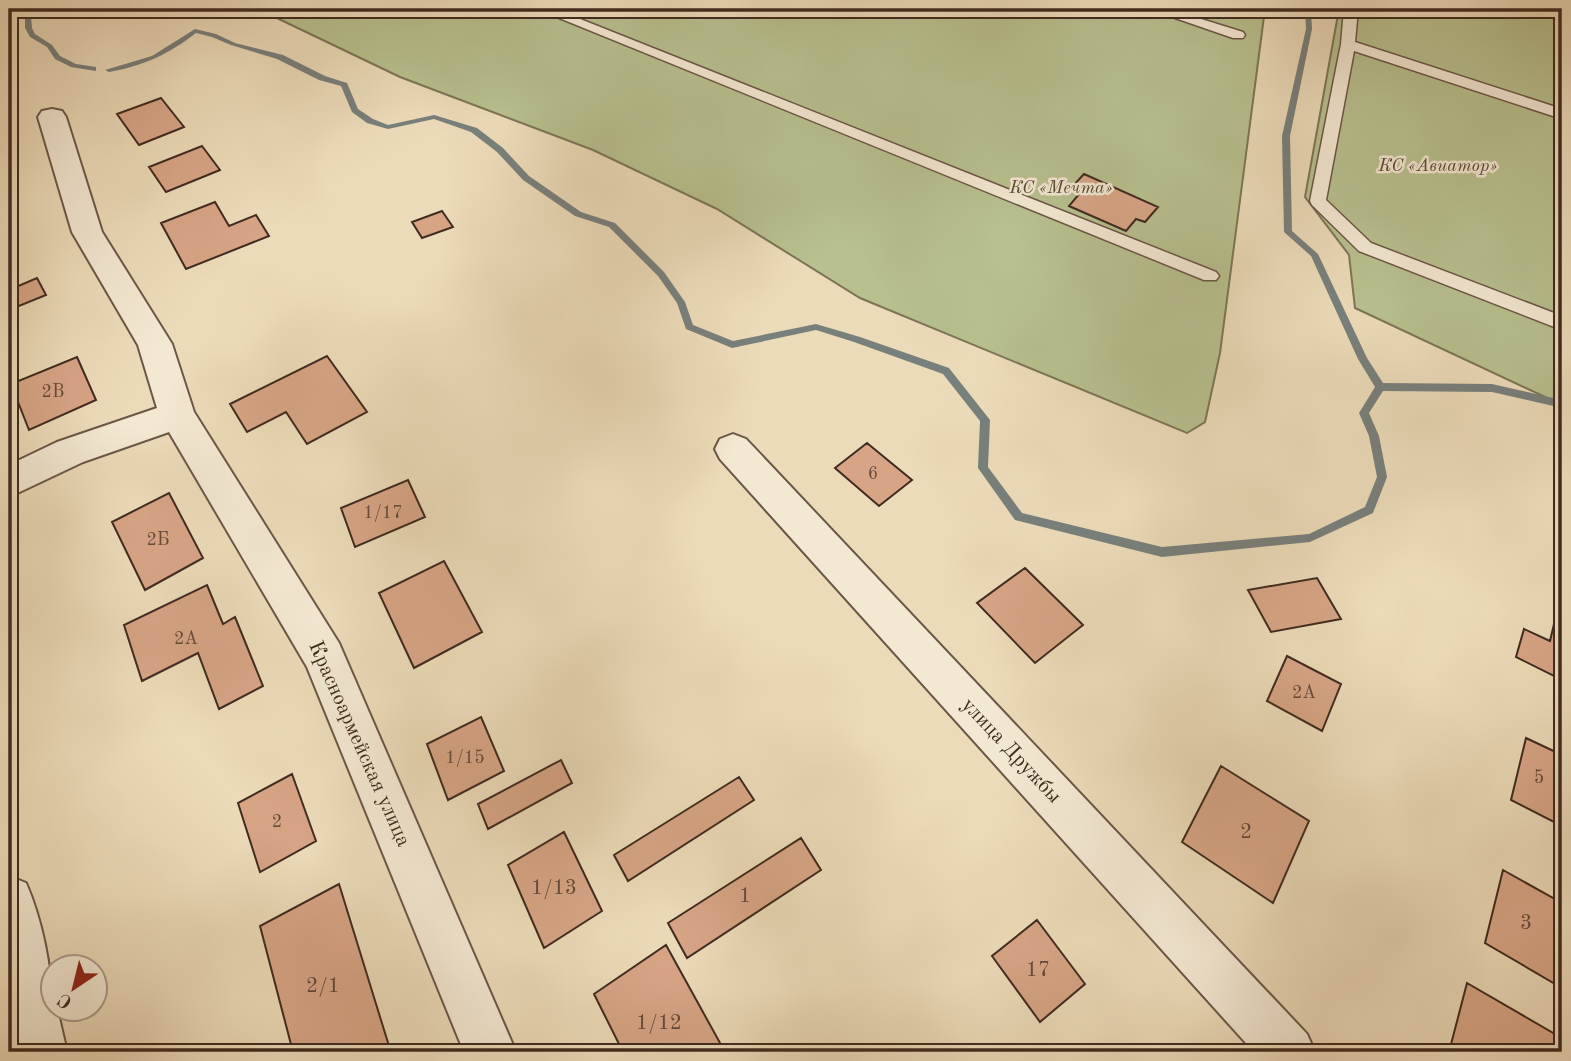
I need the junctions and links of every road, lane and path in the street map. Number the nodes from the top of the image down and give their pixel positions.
1 (544, 9) edge
2 (1156, 9) edge
3 (1351, 9) edge
4 (1238, 35) dead end
5 (1348, 44) junction
6 (1562, 114) edge
7 (52, 117) dead end
8 (1210, 276) dead end
9 (1562, 323) edge
10 (177, 415) junction
11 (733, 449) dead end
12 (9, 482) edge
13 (9, 900) edge
14 (41, 1052) edge
15 (490, 1052) edge
16 (1289, 1052) edge

1 - 8 lane
2 - 4 lane
3 - 5 lane
5 - 6 lane
5 - 9 lane
7 - 10 street, Красноармейская улица
10 - 12 street
10 - 15 street, Красноармейская улица
11 - 16 street, улица Дружбы
13 - 14 street

